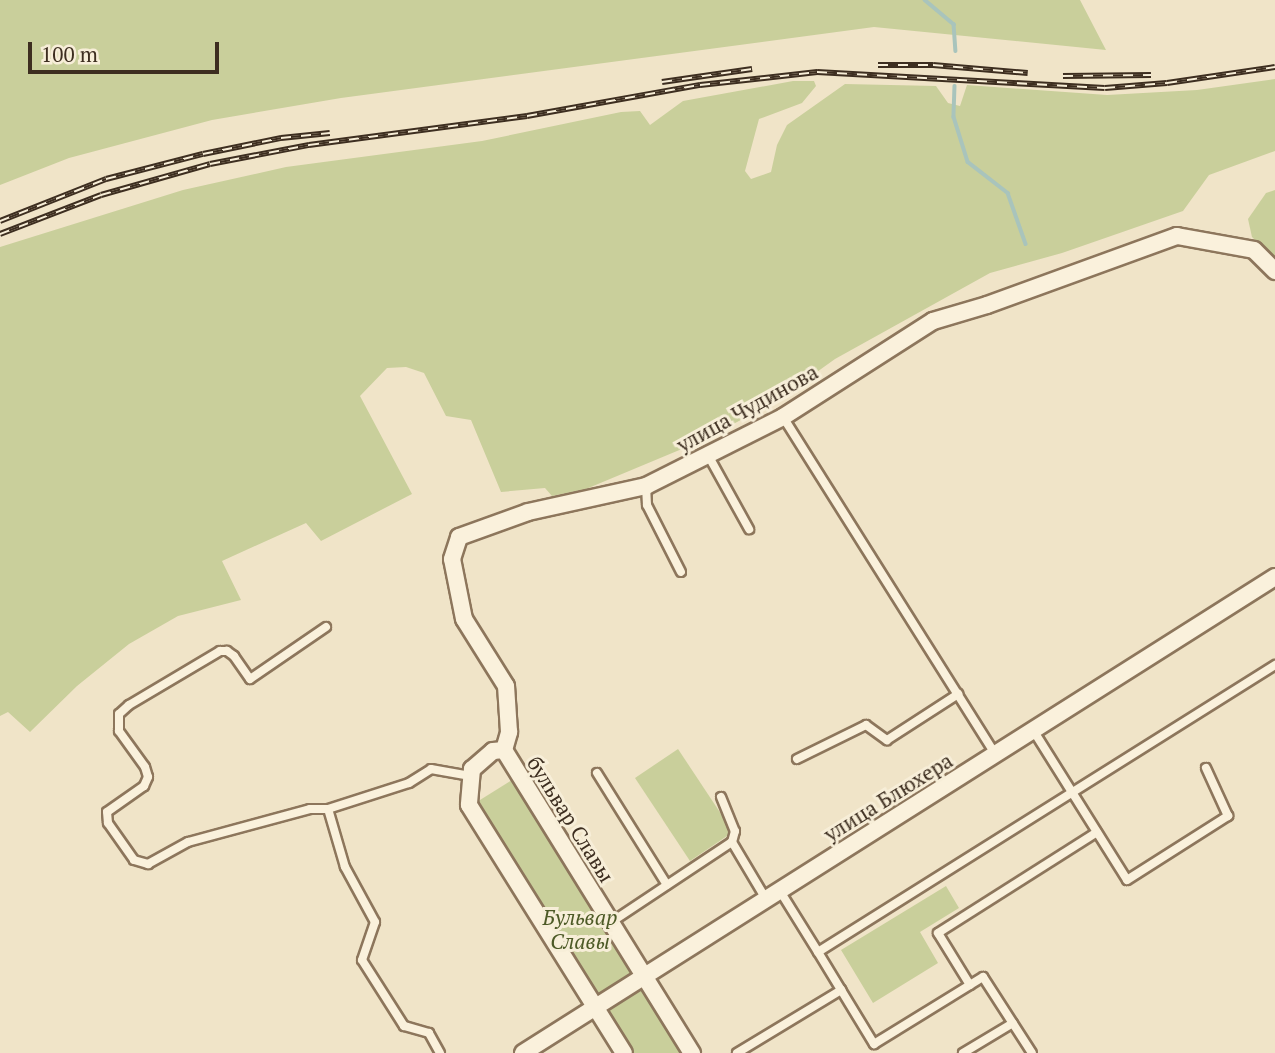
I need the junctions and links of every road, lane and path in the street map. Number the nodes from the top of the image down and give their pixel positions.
1 (1275, 271) edge
2 (783, 417) junction
3 (708, 455) junction
4 (646, 486) junction
5 (749, 529) dead end
6 (681, 572) dead end
7 (1275, 577) edge
8 (326, 627) dead end
9 (1275, 665) edge
10 (958, 694) junction
11 (1033, 730) junction
12 (503, 750) junction
13 (996, 754) junction
14 (797, 759) dead end
15 (1206, 768) dead end
16 (597, 773) dead end
17 (470, 776) junction
18 (1072, 792) junction
19 (721, 797) dead end
20 (328, 808) junction
21 (1097, 832) junction
22 (732, 842) junction
23 (667, 885) junction
24 (773, 895) junction
25 (610, 923) junction
26 (818, 952) junction
27 (643, 977) junction
28 (970, 985) junction
29 (841, 990) junction
30 (595, 1008) junction
31 (1013, 1023) junction
32 (440, 1053) edge
33 (523, 1053) edge
34 (624, 1053) edge
35 (692, 1053) edge
36 (737, 1053) edge
37 (964, 1053) edge
38 (1032, 1053) edge

1 - 2 street, улица Чудинова
2 - 3 street, улица Чудинова
2 - 10 lane
3 - 4 street, улица Чудинова
3 - 5 lane
4 - 6 lane
4 - 12 street, улица Чудинова
7 - 11 street, улица Блюхера
8 - 20 lane
9 - 18 lane
10 - 13 lane
10 - 14 lane
11 - 13 street, улица Блюхера
11 - 18 lane
12 - 17 street
12 - 25 street, бульвар Славы
13 - 24 street, улица Блюхера
15 - 21 lane
16 - 23 lane
17 - 20 lane
17 - 30 street
18 - 21 lane
18 - 26 lane
19 - 22 lane
20 - 32 lane
21 - 28 lane
22 - 23 lane
22 - 24 lane
23 - 25 lane
24 - 26 lane
24 - 27 street, улица Блюхера
25 - 27 street, бульвар Славы
26 - 29 lane
27 - 30 street, улица Блюхера
27 - 35 street, бульвар Славы
28 - 29 lane
28 - 31 lane
29 - 36 lane
30 - 33 street, улица Блюхера
30 - 34 street
31 - 37 lane
31 - 38 lane

